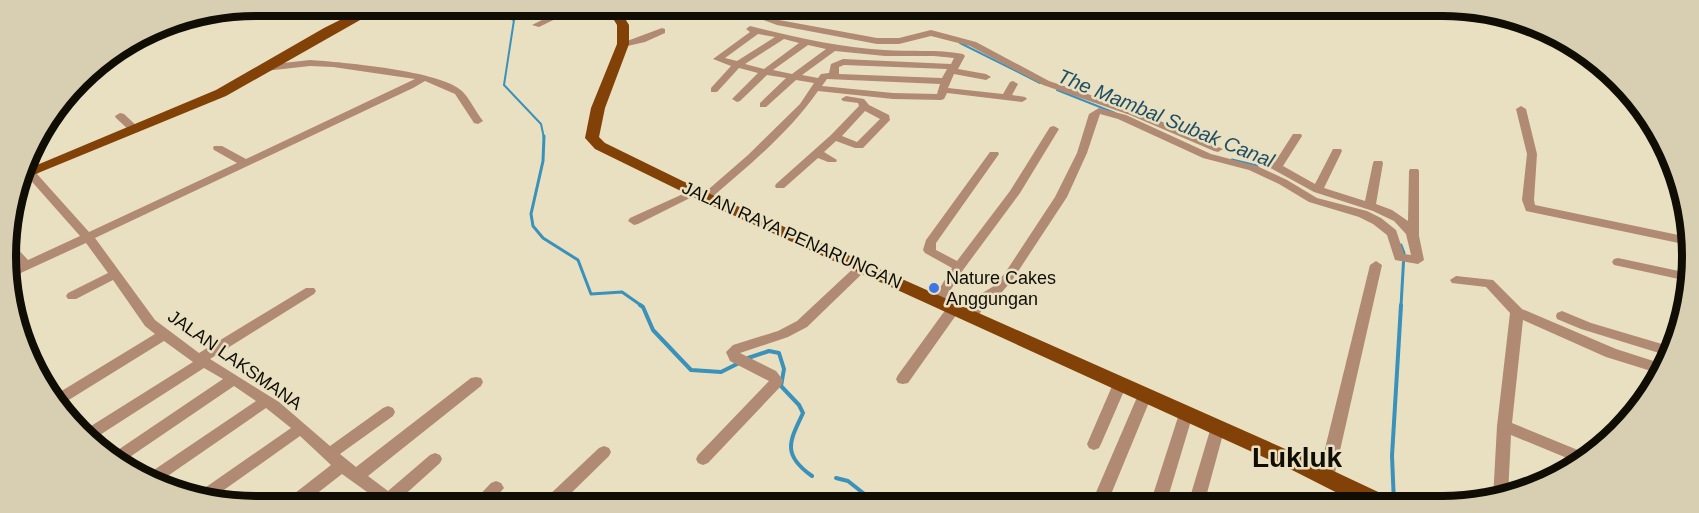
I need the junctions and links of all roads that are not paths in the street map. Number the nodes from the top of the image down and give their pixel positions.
1 (358, 16) edge
2 (556, 16) edge
3 (618, 16) edge
4 (759, 16) edge
5 (536, 25) dead end
6 (662, 31) dead end
7 (782, 37) junction
8 (938, 41) dead end
9 (806, 42) junction
10 (623, 44) junction
11 (833, 48) junction
12 (934, 52) junction
13 (737, 65) junction
14 (265, 68) junction
15 (954, 69) junction
16 (765, 72) junction
17 (713, 75) dead end
18 (834, 76) junction
19 (986, 76) dead end
20 (423, 78) junction
21 (792, 78) junction
22 (725, 79) junction
23 (1013, 84) dead end
24 (945, 86) junction
25 (816, 88) junction
26 (714, 90) dead end
27 (1007, 96) junction
28 (737, 99) dead end
29 (1022, 99) dead end
30 (763, 105) dead end
31 (864, 107) junction
32 (1521, 109) dead end
33 (120, 116) dead end
34 (478, 121) dead end
35 (1153, 126) junction
36 (1054, 129) dead end
37 (135, 130) junction
38 (1297, 136) dead end
39 (835, 137) junction
40 (218, 148) dead end
41 (1218, 148) dead end
42 (1337, 151) dead end
43 (817, 153) junction
44 (994, 154) dead end
45 (1252, 155) dead end
46 (832, 160) dead end
47 (246, 163) junction
48 (1378, 163) dead end
49 (1278, 166) junction
50 (34, 168) edge
51 (1414, 171) dead end
52 (32, 173) edge
53 (780, 186) dead end
54 (1318, 190) junction
55 (699, 194) junction
56 (1370, 206) junction
57 (634, 221) dead end
58 (1414, 236) junction
59 (88, 237) junction
60 (1682, 240) edge
61 (16, 255) edge
62 (1618, 262) dead end
63 (1376, 265) dead end
64 (26, 266) junction
65 (862, 267) junction
66 (959, 267) junction
67 (17, 270) edge
68 (116, 274) junction
69 (1682, 276) edge
70 (1456, 280) dead end
71 (310, 291) dead end
72 (72, 296) dead end
73 (946, 305) junction
74 (1517, 312) junction
75 (971, 316) junction
76 (1562, 316) dead end
77 (162, 332) junction
78 (1663, 350) edge
79 (201, 360) junction
80 (1655, 368) edge
81 (234, 379) junction
82 (903, 379) dead end
83 (476, 382) dead end
84 (1120, 384) junction
85 (57, 391) edge
86 (1145, 395) junction
87 (62, 397) edge
88 (266, 401) junction
89 (388, 412) dead end
90 (1186, 414) junction
91 (1504, 426) junction
92 (1218, 427) junction
93 (301, 428) junction
94 (93, 432) edge
95 (1094, 444) dead end
96 (604, 452) dead end
97 (330, 454) junction
98 (122, 455) edge
99 (1577, 456) edge
100 (435, 459) dead end
101 (703, 459) dead end
102 (342, 465) junction
103 (157, 475) edge
104 (356, 476) junction
105 (1326, 477) junction
106 (496, 488) dead end
107 (1500, 489) edge
108 (211, 492) edge
109 (303, 496) edge
110 (384, 496) edge
111 (396, 496) edge
112 (487, 496) edge
113 (558, 496) edge
114 (1102, 496) edge
115 (1160, 496) edge
116 (1198, 496) edge
117 (1365, 496) edge

1 - 14 main road
2 - 5 street
3 - 10 main road
4 - 35 street
6 - 10 street
7 - 9 street
7 - 13 street
7 - 13 street
8 - 12 street
9 - 11 street
9 - 16 street
10 - 55 main road, JALAN RAYA PENARUNGAN
11 - 12 street
11 - 21 street
12 - 15 street
13 - 16 street
13 - 22 street
14 - 20 street
14 - 37 main road
15 - 18 street
15 - 19 street
15 - 24 street
16 - 21 street
16 - 28 street
17 - 22 street
18 - 24 street
18 - 25 street
20 - 34 street
20 - 47 street
21 - 25 street
21 - 30 street
22 - 26 street
23 - 27 street
24 - 25 street
24 - 27 street
25 - 31 street
25 - 55 street
27 - 29 street
31 - 39 street
31 - 39 street
32 - 60 street
33 - 37 street
35 - 41 street
35 - 58 street
35 - 75 street
36 - 66 street
37 - 50 main road
38 - 49 street
39 - 43 street
40 - 47 street
42 - 54 street
43 - 46 street
43 - 53 street
44 - 66 street
45 - 49 street
47 - 59 street
48 - 56 street
49 - 54 street
51 - 58 street
52 - 59 street, JALAN LAKSMANA
54 - 56 street
55 - 57 street
55 - 65 main road, JALAN RAYA PENARUNGAN
56 - 58 street
59 - 64 street
59 - 68 street, JALAN LAKSMANA
61 - 64 street
62 - 69 street
63 - 105 street
64 - 67 street
65 - 73 main road, JALAN RAYA PENARUNGAN
65 - 101 street
66 - 73 street
68 - 72 street
68 - 77 street, JALAN LAKSMANA
70 - 74 street
71 - 79 street
73 - 75 main road, JALAN RAYA PENARUNGAN
73 - 82 street
74 - 80 street
74 - 91 street
75 - 84 main road, JALAN RAYA PENARUNGAN
76 - 78 street
77 - 79 street, JALAN LAKSMANA
77 - 85 street
77 - 87 street
79 - 81 street, JALAN LAKSMANA
79 - 94 street
81 - 88 street, JALAN LAKSMANA
81 - 98 street
83 - 104 street
84 - 86 main road, JALAN RAYA PENARUNGAN
84 - 95 street
86 - 90 main road, JALAN RAYA PENARUNGAN
86 - 114 street
88 - 93 street, JALAN LAKSMANA
88 - 103 street
89 - 97 street
90 - 92 main road, JALAN RAYA PENARUNGAN
90 - 115 street
91 - 99 street
91 - 107 street
92 - 105 main road, JALAN RAYA PENARUNGAN
92 - 116 street
93 - 97 street, JALAN LAKSMANA
93 - 108 street
96 - 113 street
97 - 102 street, JALAN LAKSMANA
100 - 111 street
102 - 104 street, JALAN LAKSMANA
102 - 109 street
104 - 110 street, JALAN LAKSMANA
105 - 117 main road, JALAN RAYA PENARUNGAN
106 - 112 street

